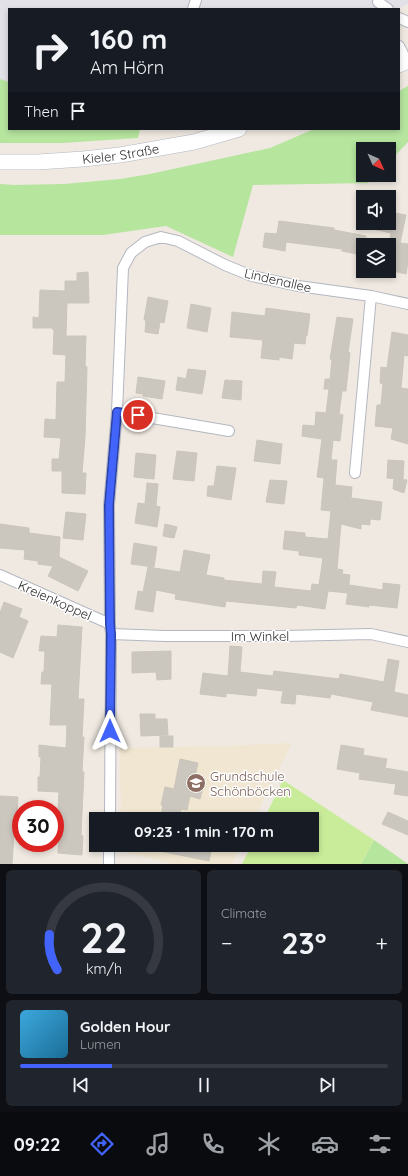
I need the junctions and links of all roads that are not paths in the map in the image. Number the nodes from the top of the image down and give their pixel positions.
1 (400, 49) edge
2 (405, 63) edge
3 (236, 130) edge
4 (0, 162) edge
5 (371, 296) junction
6 (408, 304) edge
7 (117, 412) junction
8 (229, 431) dead end
9 (355, 473) dead end
10 (0, 576) edge
11 (111, 629) junction
12 (408, 642) edge
13 (110, 812) edge
14 (109, 852) edge
15 (109, 864) edge

1 - 2 street
3 - 4 main road, Kieler Straße
5 - 6 street, Lindenallee
5 - 7 street, Lindenallee
5 - 9 street
7 - 8 street
7 - 11 street
10 - 11 street, Kreienkoppel
11 - 12 street, Im Winkel
11 - 13 street
14 - 15 street

